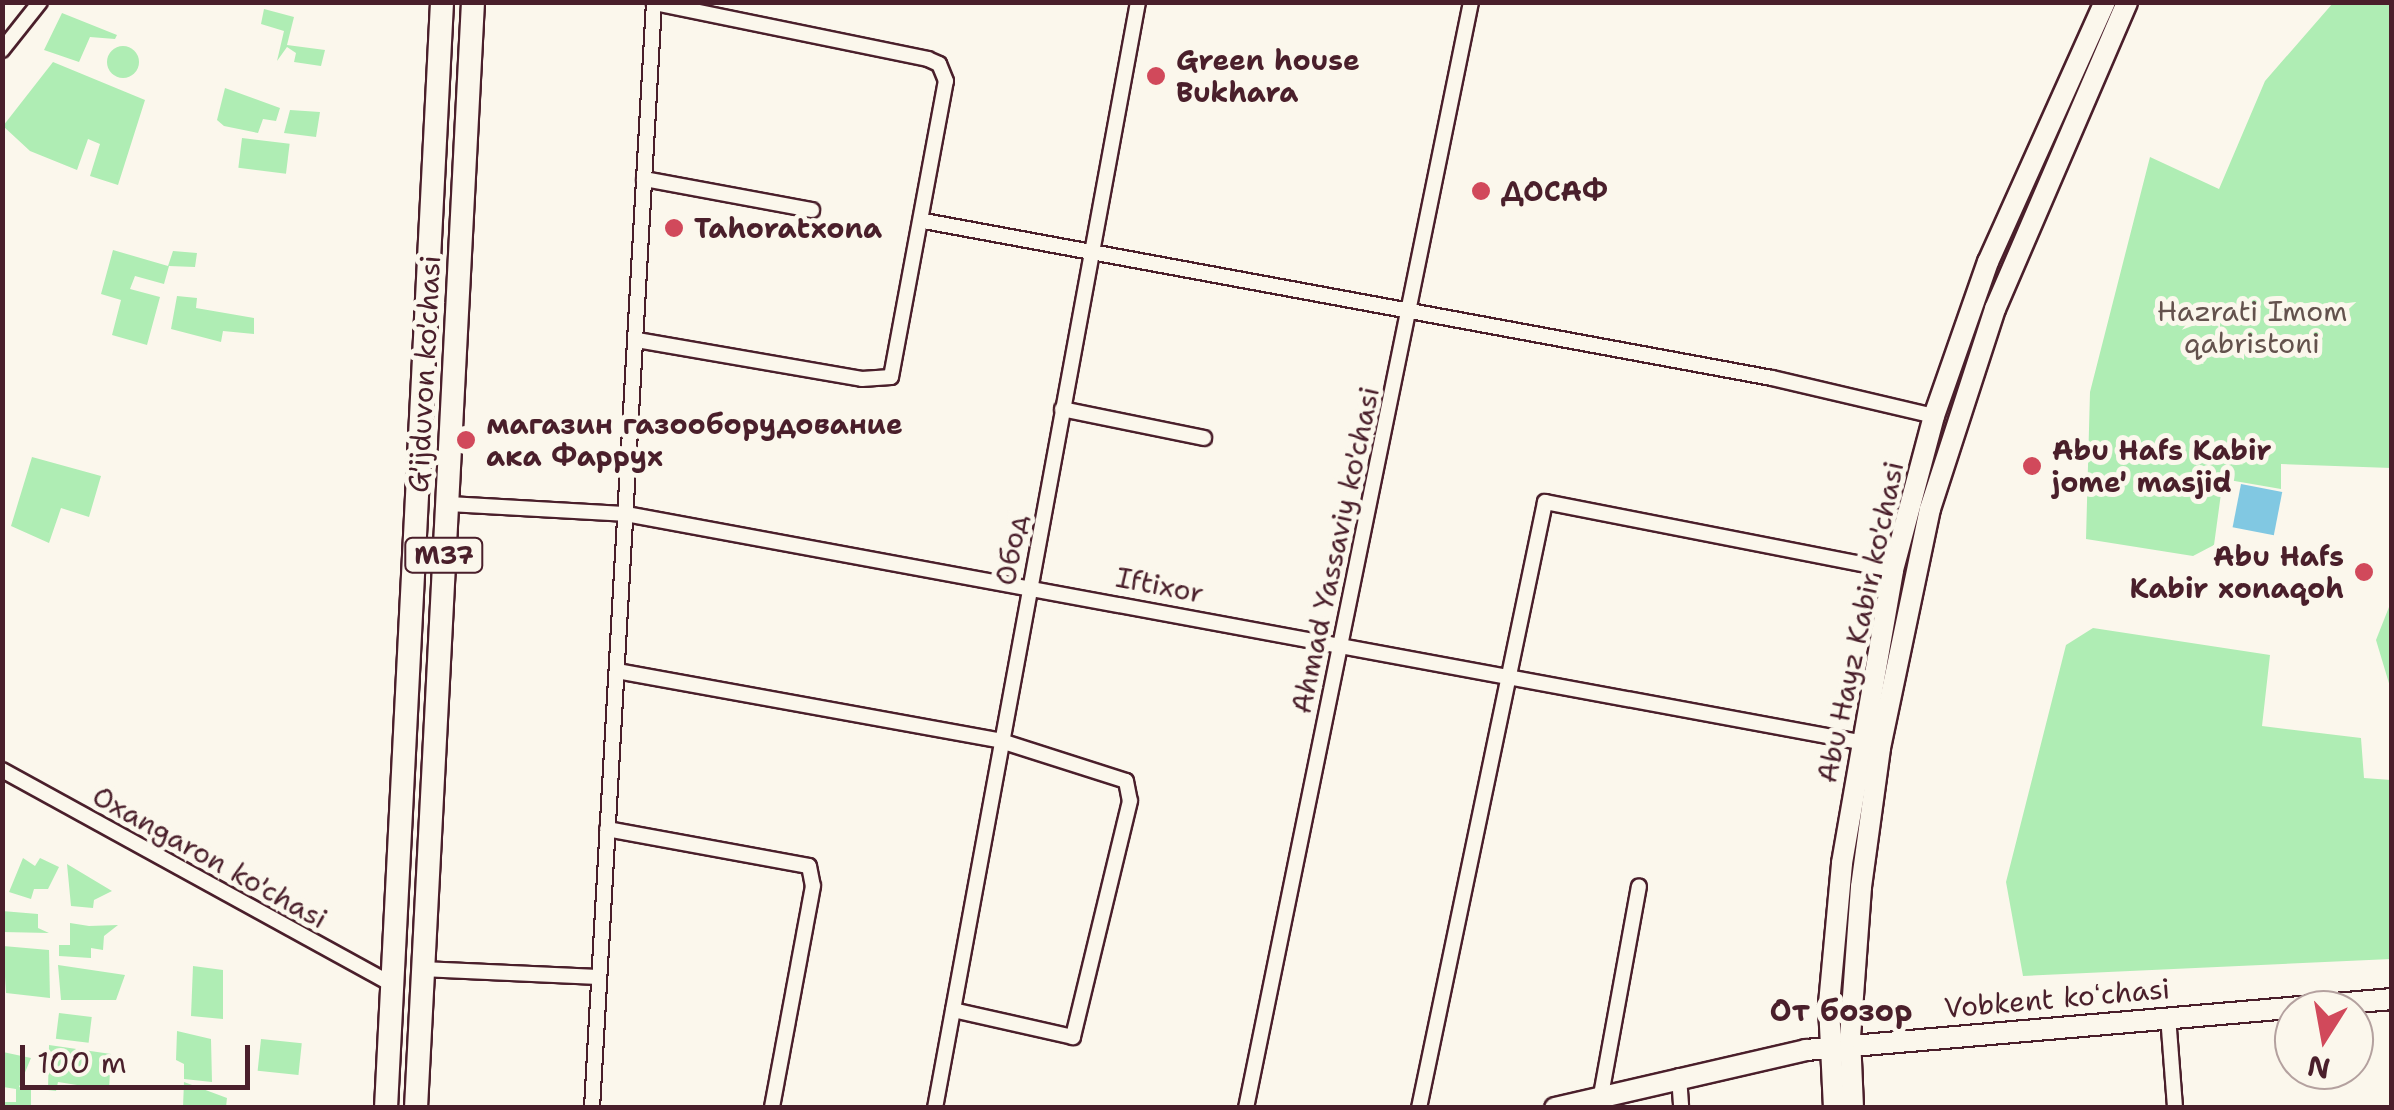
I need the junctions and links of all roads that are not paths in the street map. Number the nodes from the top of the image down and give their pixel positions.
1 (40, 2) edge
2 (442, 2) edge
3 (473, 2) edge
4 (1138, 2) edge
5 (1471, 2) edge
6 (654, 3) edge
7 (2113, 10) edge
8 (2, 50) edge
9 (644, 180) junction
10 (812, 210) dead end
11 (924, 221) junction
12 (1092, 252) junction
13 (1410, 312) junction
14 (637, 340) junction
15 (1062, 410) junction
16 (1934, 416) junction
17 (1204, 438) dead end
18 (447, 504) junction
19 (626, 514) junction
20 (1893, 570) junction
21 (1030, 585) junction
22 (1340, 646) junction
23 (617, 671) junction
24 (1508, 678) junction
25 (1001, 740) junction
26 (1860, 742) junction
27 (2, 770) edge
28 (607, 828) junction
29 (1639, 886) dead end
30 (423, 969) junction
31 (596, 977) junction
32 (394, 985) junction
33 (2392, 999) edge
34 (954, 1010) junction
35 (2168, 1016) junction
36 (1850, 1045) junction
37 (1828, 1047) junction
38 (1679, 1076) junction
39 (1601, 1095) junction
40 (386, 1108) edge
41 (416, 1108) edge
42 (592, 1108) edge
43 (772, 1108) edge
44 (935, 1108) edge
45 (1246, 1108) edge
46 (1419, 1108) edge
47 (1555, 1108) edge
48 (1682, 1108) edge
49 (1834, 1108) edge
50 (1853, 1108) edge
51 (2174, 1108) edge

1 - 8 street
2 - 32 main road, G'ijduvon ko'chasi / M37
3 - 18 main road, G'ijduvon ko'chasi / M37
4 - 12 street, Обод
5 - 13 street, Ahmad Yassaviy ko'chasi
6 - 9 street
6 - 11 street
7 - 16 main road, Abu Hayz Kabir ko'chasi
7 - 36 main road, Abu Hayz Kabir ko'chasi
9 - 10 street
9 - 14 street
11 - 12 street
11 - 14 street
12 - 13 street
12 - 15 street, Обод
13 - 16 street
13 - 22 street, Ahmad Yassaviy ko'chasi
14 - 19 street
15 - 17 street
15 - 21 street, Обод
16 - 20 main road, Abu Hayz Kabir ko'chasi
18 - 19 street, Iftixor
18 - 30 main road, G'ijduvon ko'chasi / M37
19 - 21 street, Iftixor
19 - 23 street
20 - 24 street
20 - 26 main road, Abu Hayz Kabir ko'chasi
21 - 22 street, Iftixor
21 - 25 street, Обод
22 - 24 street, Iftixor
22 - 45 street, Ahmad Yassaviy ko'chasi
23 - 25 street
23 - 28 street
24 - 26 street, Iftixor
24 - 46 street
25 - 34 street, Обод
25 - 34 street
26 - 37 main road, Abu Hayz Kabir ko'chasi
27 - 32 street, Oxangaron ko'chasi
28 - 31 street
28 - 43 street
29 - 39 street
30 - 31 street
30 - 41 main road, G'ijduvon ko'chasi / M37
31 - 42 street
32 - 40 main road, G'ijduvon ko'chasi / M37
33 - 35 main road, Vobkent koʻchasi
34 - 44 street, Обод
35 - 36 main road, Vobkent koʻchasi
35 - 51 street
36 - 37 main road, Vobkent koʻchasi
36 - 50 main road, Abu Hayz Kabir ko'chasi
37 - 38 main road, Vobkent koʻchasi
37 - 49 main road, Abu Hayz Kabir ko'chasi
38 - 39 main road, Vobkent koʻchasi
38 - 48 street
39 - 47 main road, Vobkent koʻchasi

